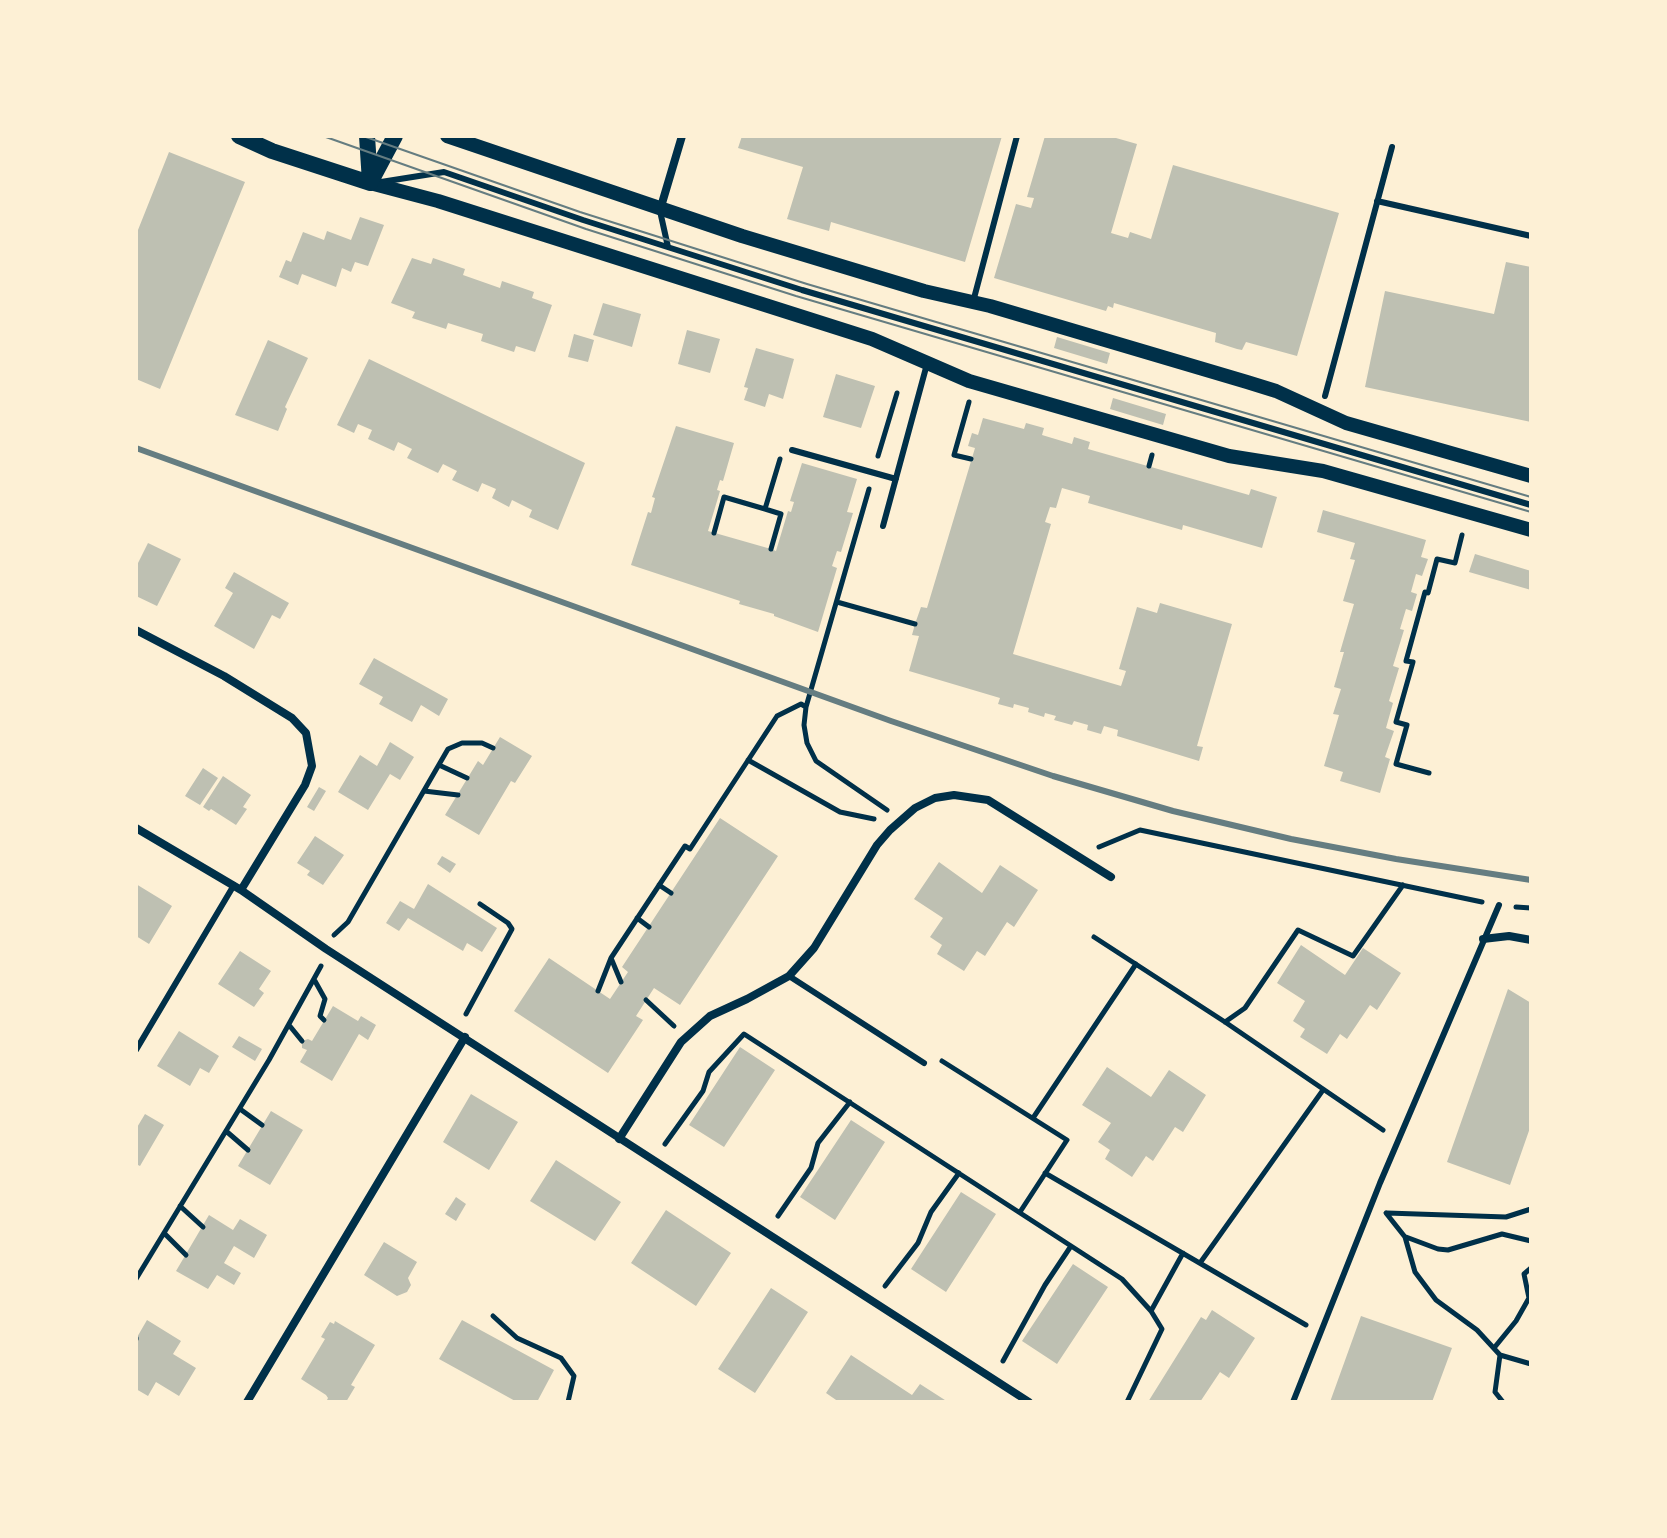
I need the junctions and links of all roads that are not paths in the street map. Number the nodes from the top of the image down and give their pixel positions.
1 (239, 136) edge
2 (367, 136) edge
3 (395, 136) edge
4 (447, 136) edge
5 (682, 136) edge
6 (1017, 136) edge
7 (1392, 147) dead end
8 (370, 183) junction
9 (1377, 201) junction
10 (660, 210) junction
11 (1531, 236) edge
12 (668, 247) junction
13 (973, 302) junction
14 (927, 364) junction
15 (1325, 396) dead end
16 (792, 450) dead end
17 (1531, 476) edge
18 (896, 479) junction
19 (1531, 505) edge
20 (883, 526) dead end
21 (1531, 530) edge
22 (136, 630) edge
23 (136, 828) edge
24 (1111, 877) dead end
25 (237, 887) junction
26 (1499, 905) road end
27 (1483, 939) junction
28 (1531, 940) edge
29 (789, 976) junction
30 (465, 1037) junction
31 (136, 1050) edge
32 (924, 1063) road end
33 (619, 1139) junction
34 (247, 1402) edge
35 (1029, 1402) edge
36 (1293, 1402) edge

1 - 8 main road
2 - 8 main road
3 - 8 main road
4 - 10 street
5 - 10 street
6 - 13 lane
7 - 9 lane
8 - 12 lane
8 - 14 street
9 - 11 lane
9 - 15 lane
10 - 12 lane
10 - 13 street
12 - 19 lane
13 - 17 street
14 - 18 lane
14 - 21 street
16 - 18 lane
18 - 20 lane
22 - 25 street
23 - 25 street
24 - 29 street
25 - 30 street
25 - 31 lane
26 - 27 lane
27 - 28 street
27 - 36 lane
29 - 32 lane
29 - 33 street
30 - 33 street
30 - 34 street
33 - 35 street

